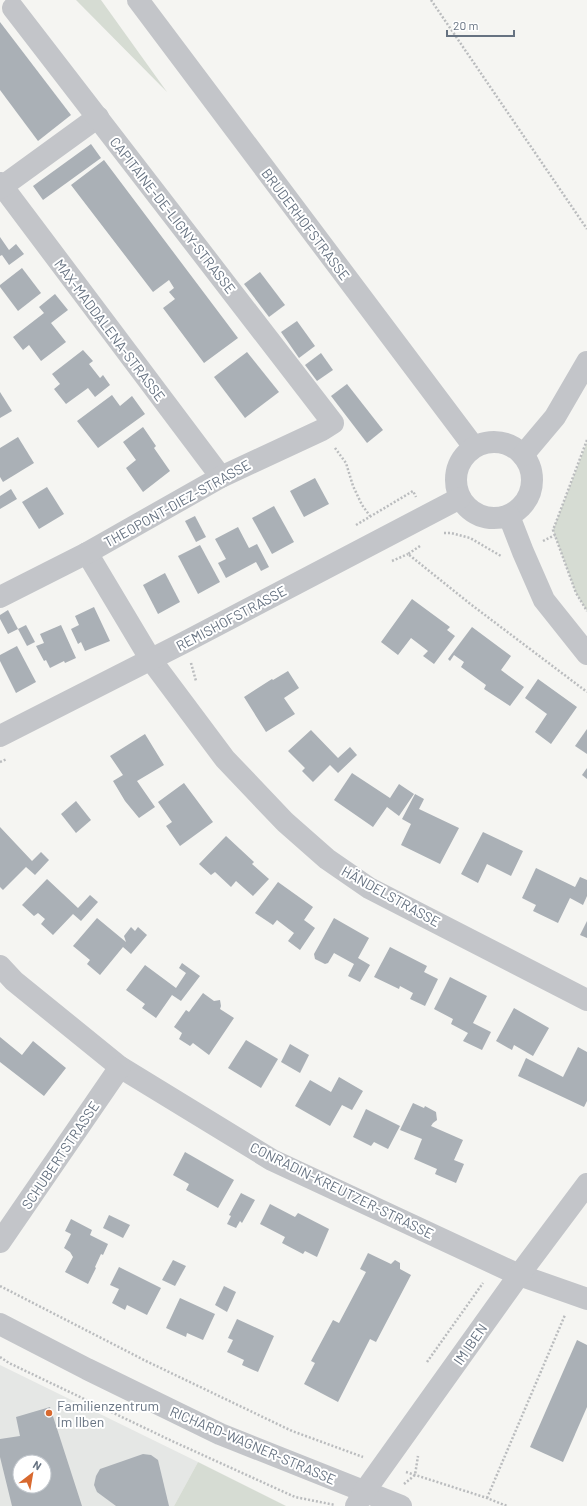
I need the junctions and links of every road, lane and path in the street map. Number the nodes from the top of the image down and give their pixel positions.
1 (138, 0) edge
2 (431, 0) edge
3 (13, 8) dead end
4 (98, 117) junction
5 (1, 186) edge
6 (587, 229) edge
7 (587, 362) edge
8 (327, 426) junction
9 (587, 440) edge
10 (474, 448) junction
11 (523, 455) junction
12 (221, 476) junction
13 (460, 498) junction
14 (509, 516) junction
15 (425, 517) junction
16 (555, 535) junction
17 (426, 542) dead end
18 (523, 552) junction
19 (87, 553) junction
20 (3, 590) edge
21 (587, 611) edge
22 (187, 641) junction
23 (587, 654) edge
24 (151, 660) junction
25 (197, 683) dead end
26 (587, 692) edge
27 (0, 736) edge
28 (0, 966) edge
29 (587, 1000) edge
30 (120, 1067) junction
31 (587, 1184) edge
32 (0, 1242) edge
33 (496, 1264) junction
34 (519, 1275) junction
35 (0, 1286) edge
36 (580, 1297) edge
37 (0, 1324) edge
38 (0, 1357) edge
39 (424, 1366) dead end
40 (364, 1450) dead end
41 (360, 1456) junction
42 (384, 1465) junction
43 (487, 1498) junction
44 (360, 1499) edge
45 (338, 1506) edge
46 (401, 1506) edge
47 (507, 1506) edge

1 - 10 street, BRUDERHOFSTRASSE
2 - 6 path
3 - 4 street, CAPITAINE-DE-LIGNY-STRASSE
4 - 5 street
4 - 8 street, CAPITAINE-DE-LIGNY-STRASSE
5 - 12 street, MAX-MADDALENA-STRASSE
7 - 11 street
8 - 12 street, THEOPONT-DIEZ-STRASSE
8 - 15 path
9 - 16 path
10 - 11 street
10 - 13 street
11 - 14 street
12 - 19 street, THEOPONT-DIEZ-STRASSE
13 - 14 street
13 - 15 street, REMISHOFSTRASSE
14 - 18 street
15 - 18 path
15 - 22 street, REMISHOFSTRASSE
16 - 18 path
16 - 21 path
17 - 26 path
18 - 23 street
19 - 20 street, THEOPONT-DIEZ-STRASSE
19 - 24 street, THEOPONT-DIEZ-STRASSE
22 - 24 street, REMISHOFSTRASSE
22 - 25 path
24 - 27 street, REMISHOFSTRASSE
24 - 29 street, HÄNDELSTRASSE
28 - 30 street, CONRADIN-KREUTZER-STRASSE
30 - 32 street, SCHUBERTSTRASSE
30 - 33 street, CONRADIN-KREUTZER-STRASSE
31 - 34 street, IM IBEN
33 - 34 street, CONRADIN-KREUTZER-STRASSE
33 - 39 path
34 - 36 street, CONRADIN-KREUTZER-STRASSE
34 - 42 street, IM IBEN
35 - 41 path
36 - 43 path
37 - 44 street, RICHARD-WAGNER-STRASSE
38 - 45 path
40 - 41 path
41 - 42 path
42 - 43 path
42 - 44 street, IM IBEN
43 - 47 path
44 - 46 street, RICHARD-WAGNER-STRASSE

